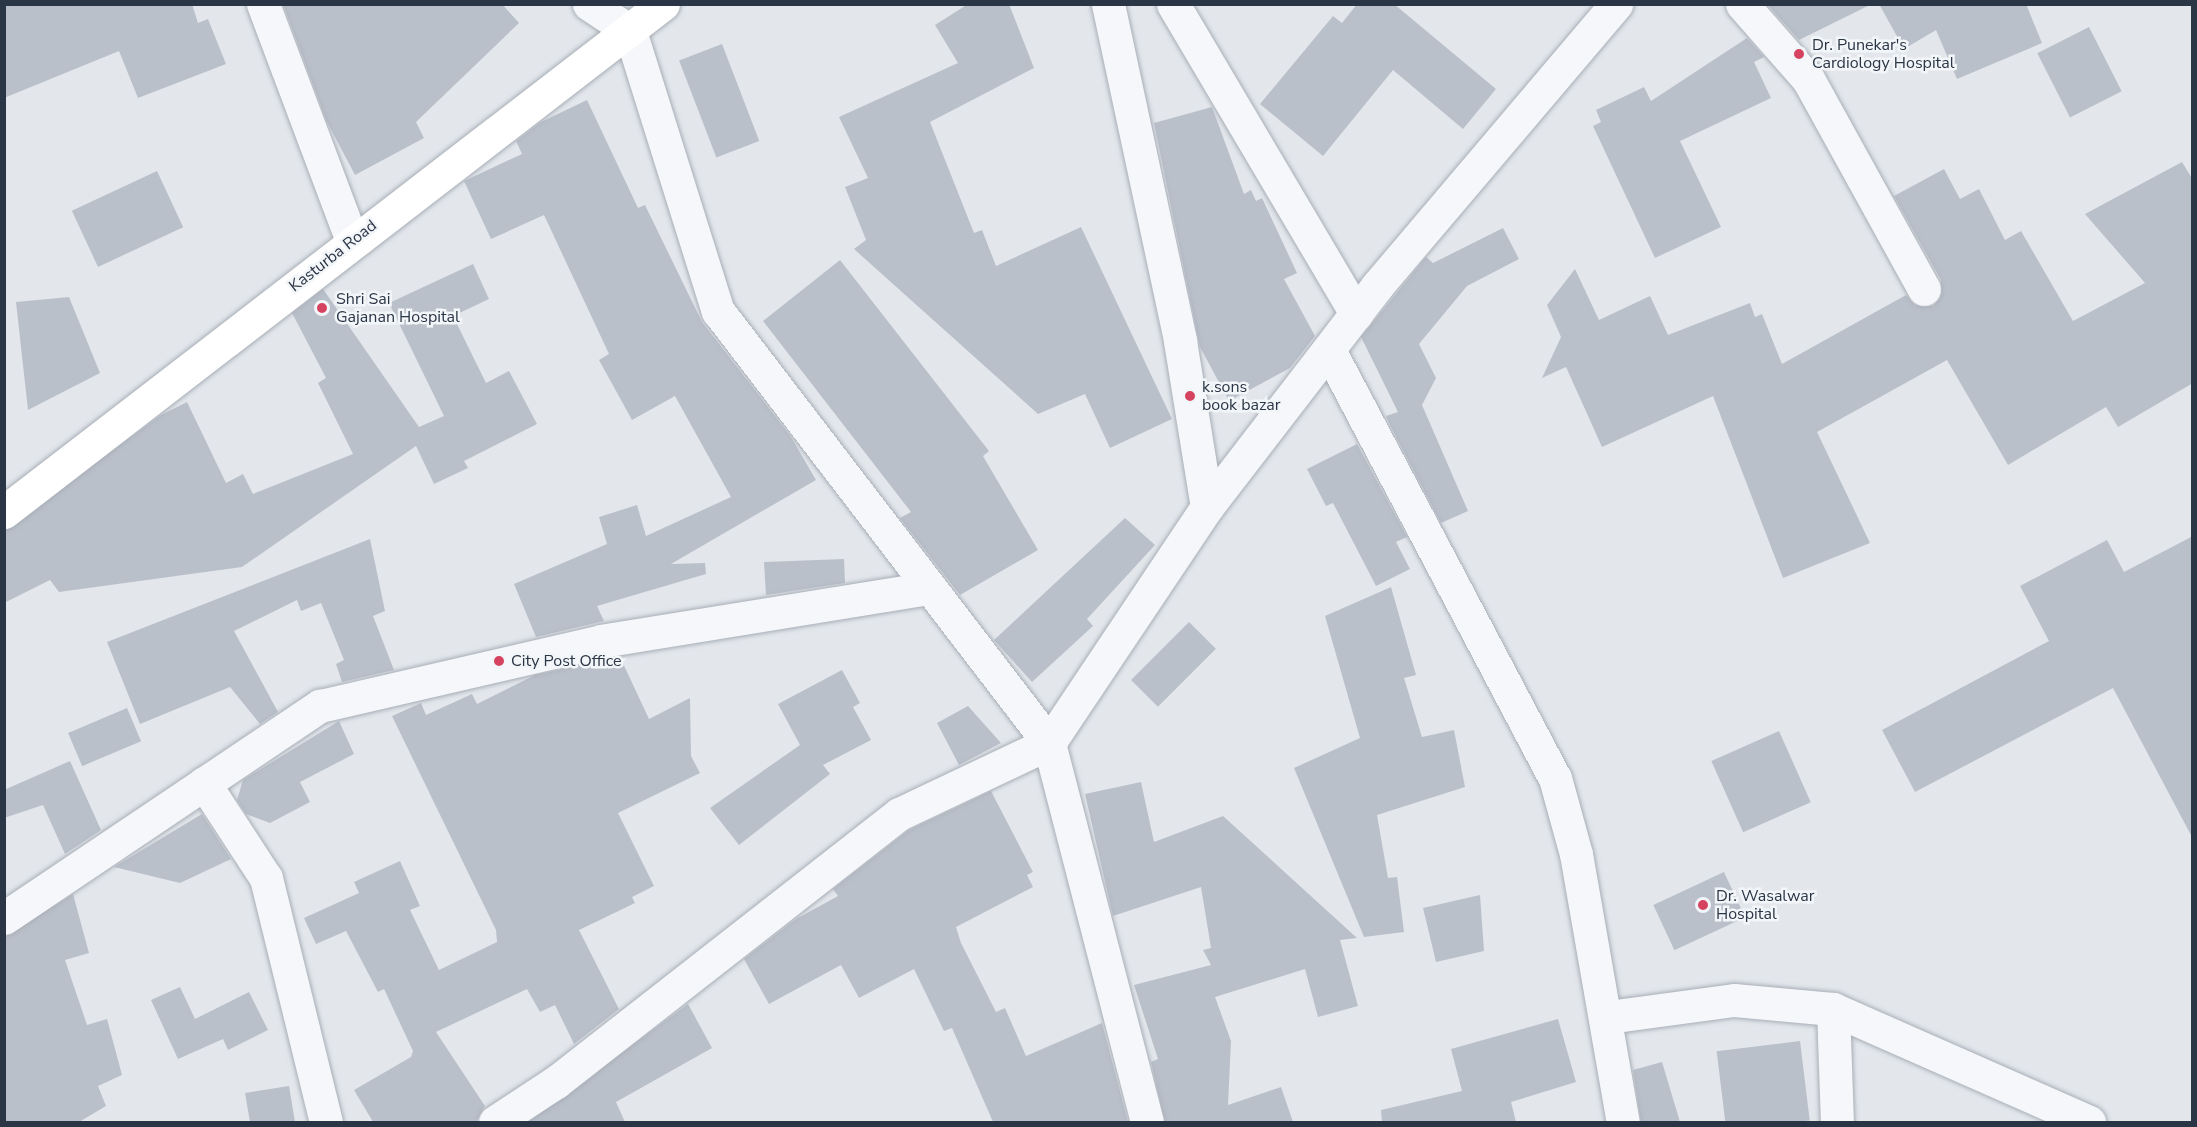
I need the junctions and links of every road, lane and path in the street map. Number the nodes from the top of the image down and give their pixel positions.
1 (263, 4) edge
2 (589, 4) edge
3 (663, 4) edge
4 (1108, 4) edge
5 (1173, 4) edge
6 (1616, 4) edge
7 (1742, 4) edge
8 (630, 31) junction
9 (352, 241) junction
10 (1924, 288) dead end
11 (1356, 314) junction
12 (1329, 350) junction
13 (1207, 507) junction
14 (4, 512) edge
15 (928, 588) junction
16 (1049, 743) junction
17 (204, 783) junction
18 (4, 918) edge
19 (1833, 1009) junction
20 (1608, 1017) junction
21 (326, 1122) edge
22 (495, 1122) edge
23 (1147, 1122) edge
24 (1623, 1122) edge
25 (1837, 1122) edge
26 (2090, 1122) edge

1 - 9 street
2 - 8 street
3 - 8 main road, Kasturba Road
4 - 13 street
5 - 11 street
6 - 11 street
7 - 10 street
8 - 9 main road, Kasturba Road
8 - 15 street
9 - 14 main road, Kasturba Road
11 - 12 street
12 - 13 street
12 - 20 street
13 - 16 street
15 - 16 street
15 - 17 street
16 - 22 street
16 - 23 street
17 - 18 street
17 - 21 street
19 - 20 street
19 - 25 street
19 - 26 street
20 - 24 street

